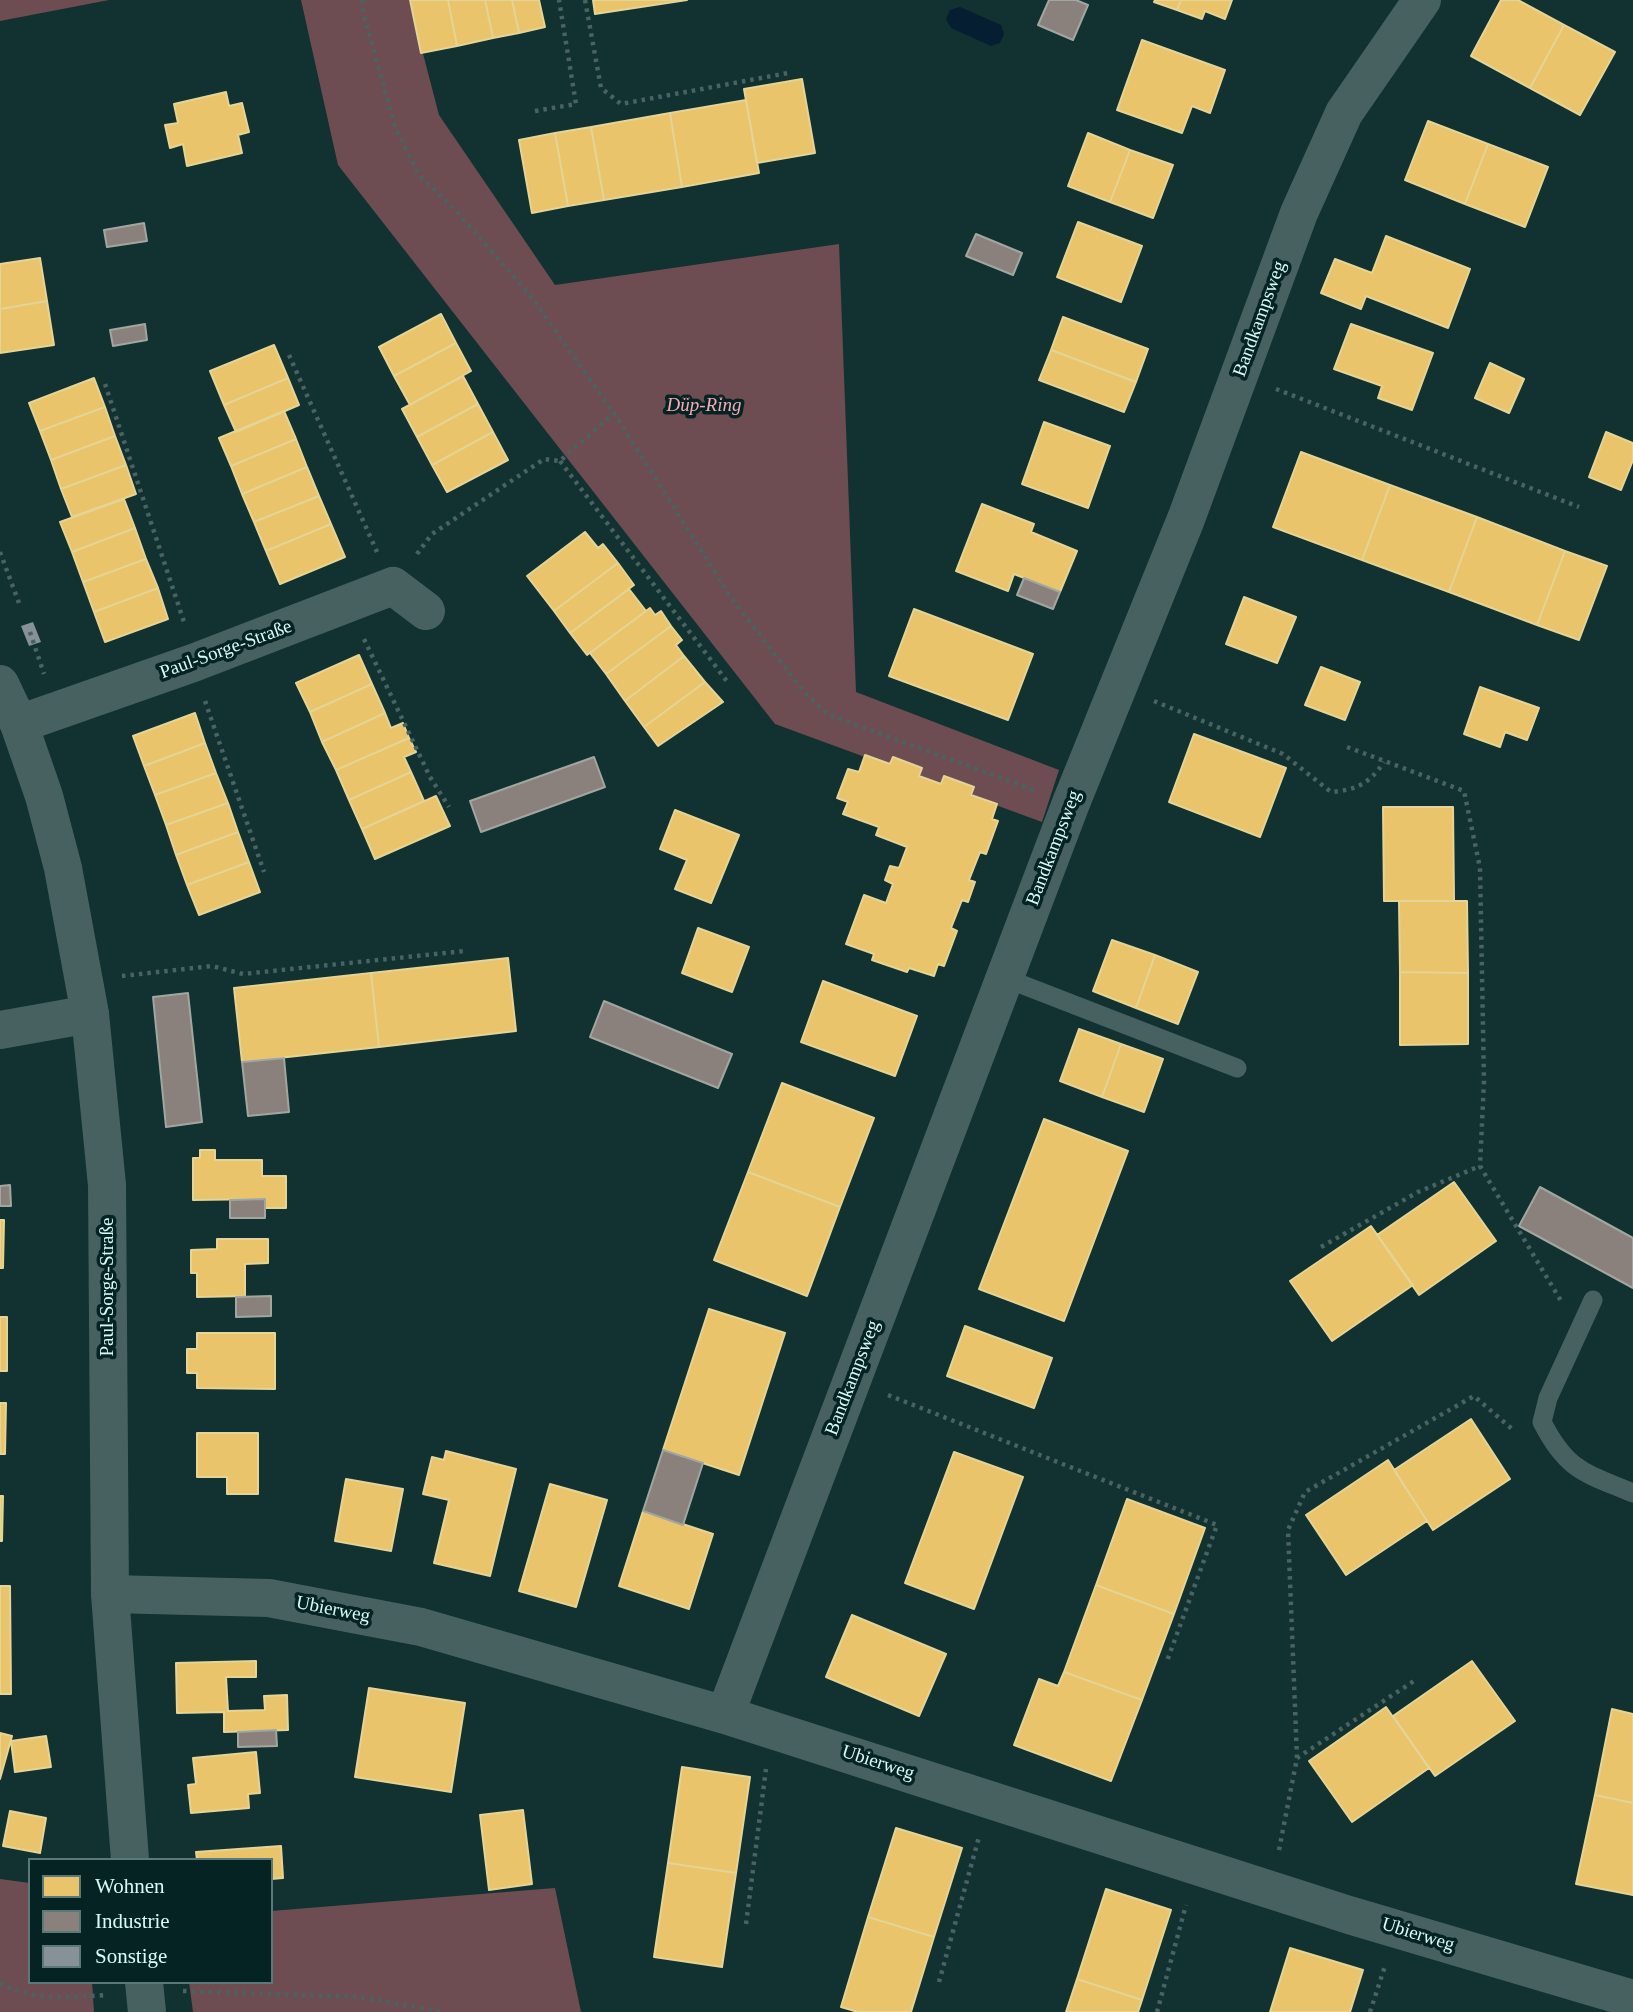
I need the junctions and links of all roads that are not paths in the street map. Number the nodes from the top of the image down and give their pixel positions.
1 (1422, 0) edge
2 (426, 611) dead end
3 (0, 684) edge
4 (19, 724) junction
5 (1006, 978) junction
6 (87, 997) junction
7 (0, 1030) edge
8 (1237, 1068) dead end
9 (1593, 1300) dead end
10 (1633, 1493) edge
11 (110, 1594) junction
12 (725, 1715) junction
13 (130, 1858) edge
14 (1633, 2000) edge

1 - 5 street, Bandkampsweg
2 - 4 street, Paul-Sorge-Straße
3 - 4 street, Paul-Sorge-Straße
4 - 6 street, Paul-Sorge-Straße
5 - 8 lane
5 - 12 street, Bandkampsweg
6 - 7 street
6 - 11 street, Paul-Sorge-Straße
9 - 10 lane
11 - 12 street, Ubierweg
11 - 13 street, Paul-Sorge-Straße
12 - 14 street, Ubierweg

